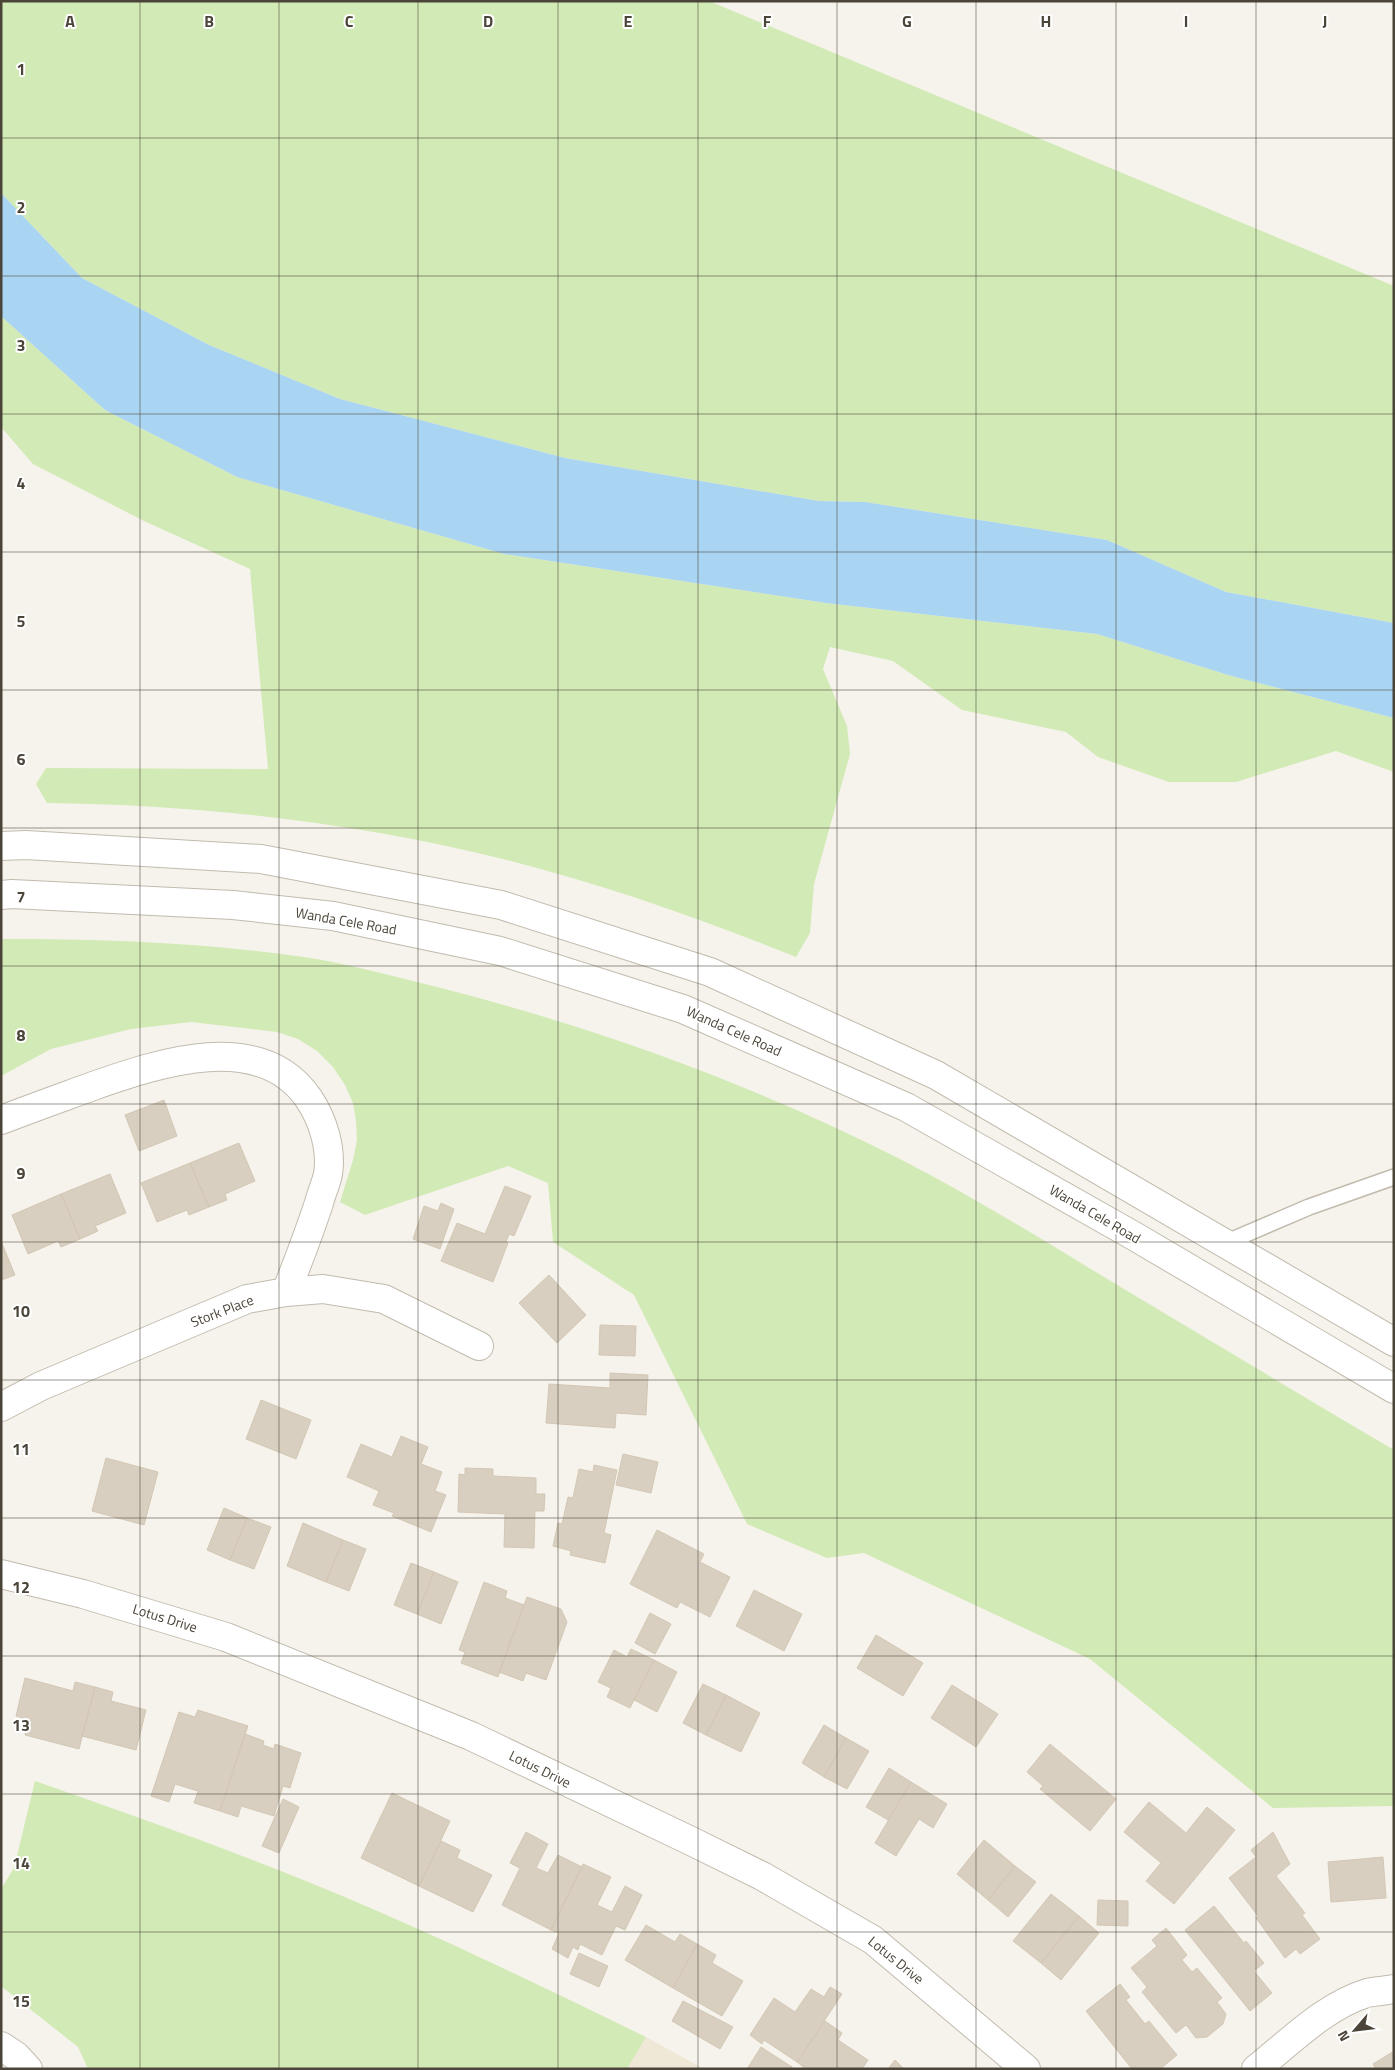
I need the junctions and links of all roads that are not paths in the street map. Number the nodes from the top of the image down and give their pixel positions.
1 (1, 846) edge
2 (1, 895) edge
3 (1, 1120) edge
4 (1394, 1177) edge
5 (1225, 1243) junction
6 (286, 1292) junction
7 (1394, 1342) edge
8 (478, 1346) dead end
9 (1394, 1389) edge
10 (1, 1407) edge
11 (1, 1574) edge
12 (1394, 1989) edge
13 (1, 2046) edge
14 (28, 2069) edge
15 (1026, 2069) edge
16 (1256, 2069) edge

1 - 5 street
2 - 9 street, Wanda Cele Road
3 - 6 street
4 - 5 lane
5 - 7 street
6 - 8 street, Stork Place
6 - 10 street, Stork Place
11 - 15 street, Lotus Drive
12 - 16 street
13 - 14 street

